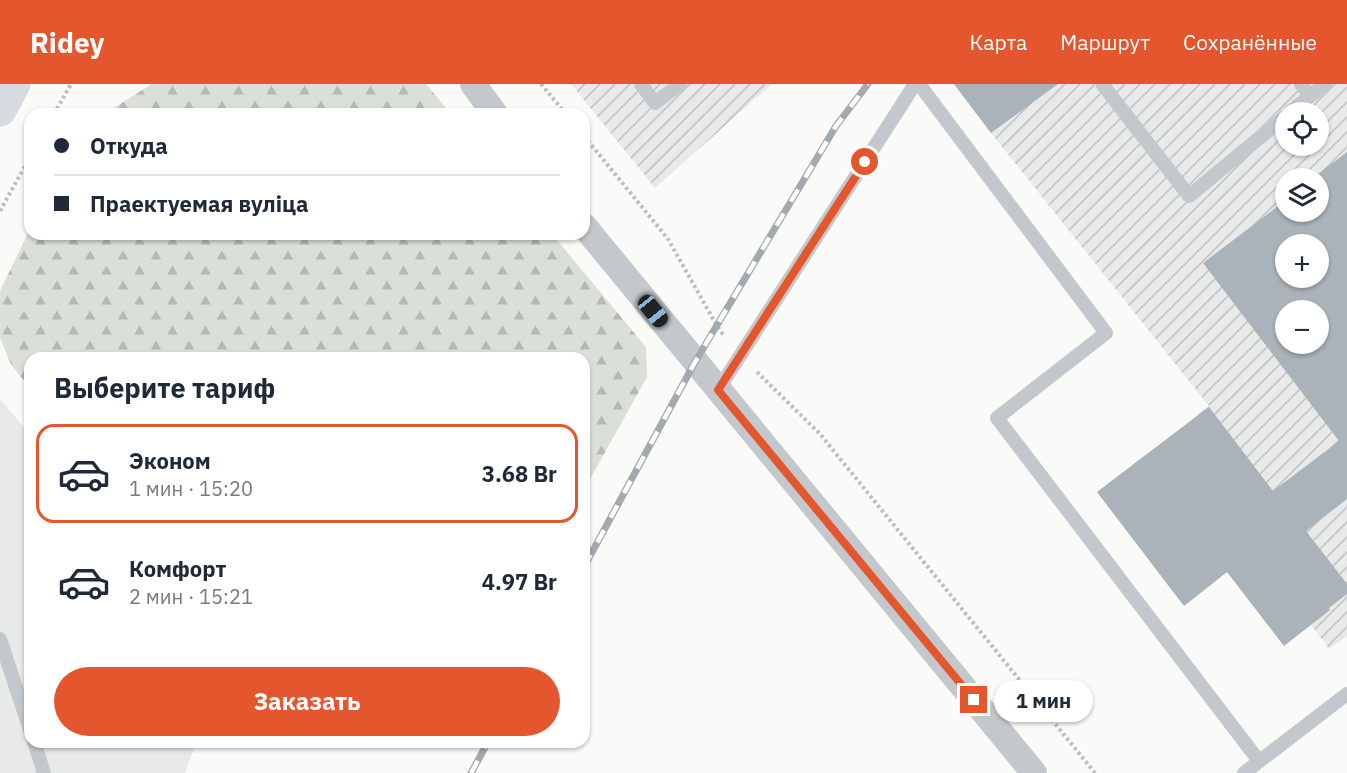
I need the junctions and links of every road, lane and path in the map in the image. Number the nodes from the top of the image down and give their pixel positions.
1 (14, 84) edge
2 (71, 84) edge
3 (473, 84) edge
4 (541, 84) edge
5 (641, 84) edge
6 (680, 84) edge
7 (917, 84) edge
8 (1104, 84) edge
9 (1301, 84) edge
10 (1325, 84) edge
11 (1310, 96) junction
12 (1302, 102) edge
13 (57, 108) edge
14 (491, 108) edge
15 (561, 108) edge
16 (0, 111) edge
17 (1275, 125) edge
18 (590, 143) edge
19 (24, 168) edge
20 (0, 211) edge
21 (590, 233) edge
22 (741, 356) junction
23 (718, 390) junction
24 (0, 639) edge
25 (1347, 693) edge
26 (24, 712) edge
27 (36, 748) edge
28 (1259, 761) junction
29 (44, 773) edge
30 (1034, 773) edge
31 (1095, 773) edge
32 (1244, 773) edge

1 - 16 main road
2 - 13 path
3 - 14 street
4 - 15 path
5 - 6 lane
7 - 22 lane
7 - 28 lane
8 - 17 lane
9 - 11 lane
10 - 11 lane
11 - 12 lane
18 - 22 path
19 - 20 path
21 - 23 street
22 - 23 lane
22 - 31 path
23 - 30 street
24 - 26 lane
25 - 28 lane
27 - 29 lane
28 - 32 lane

